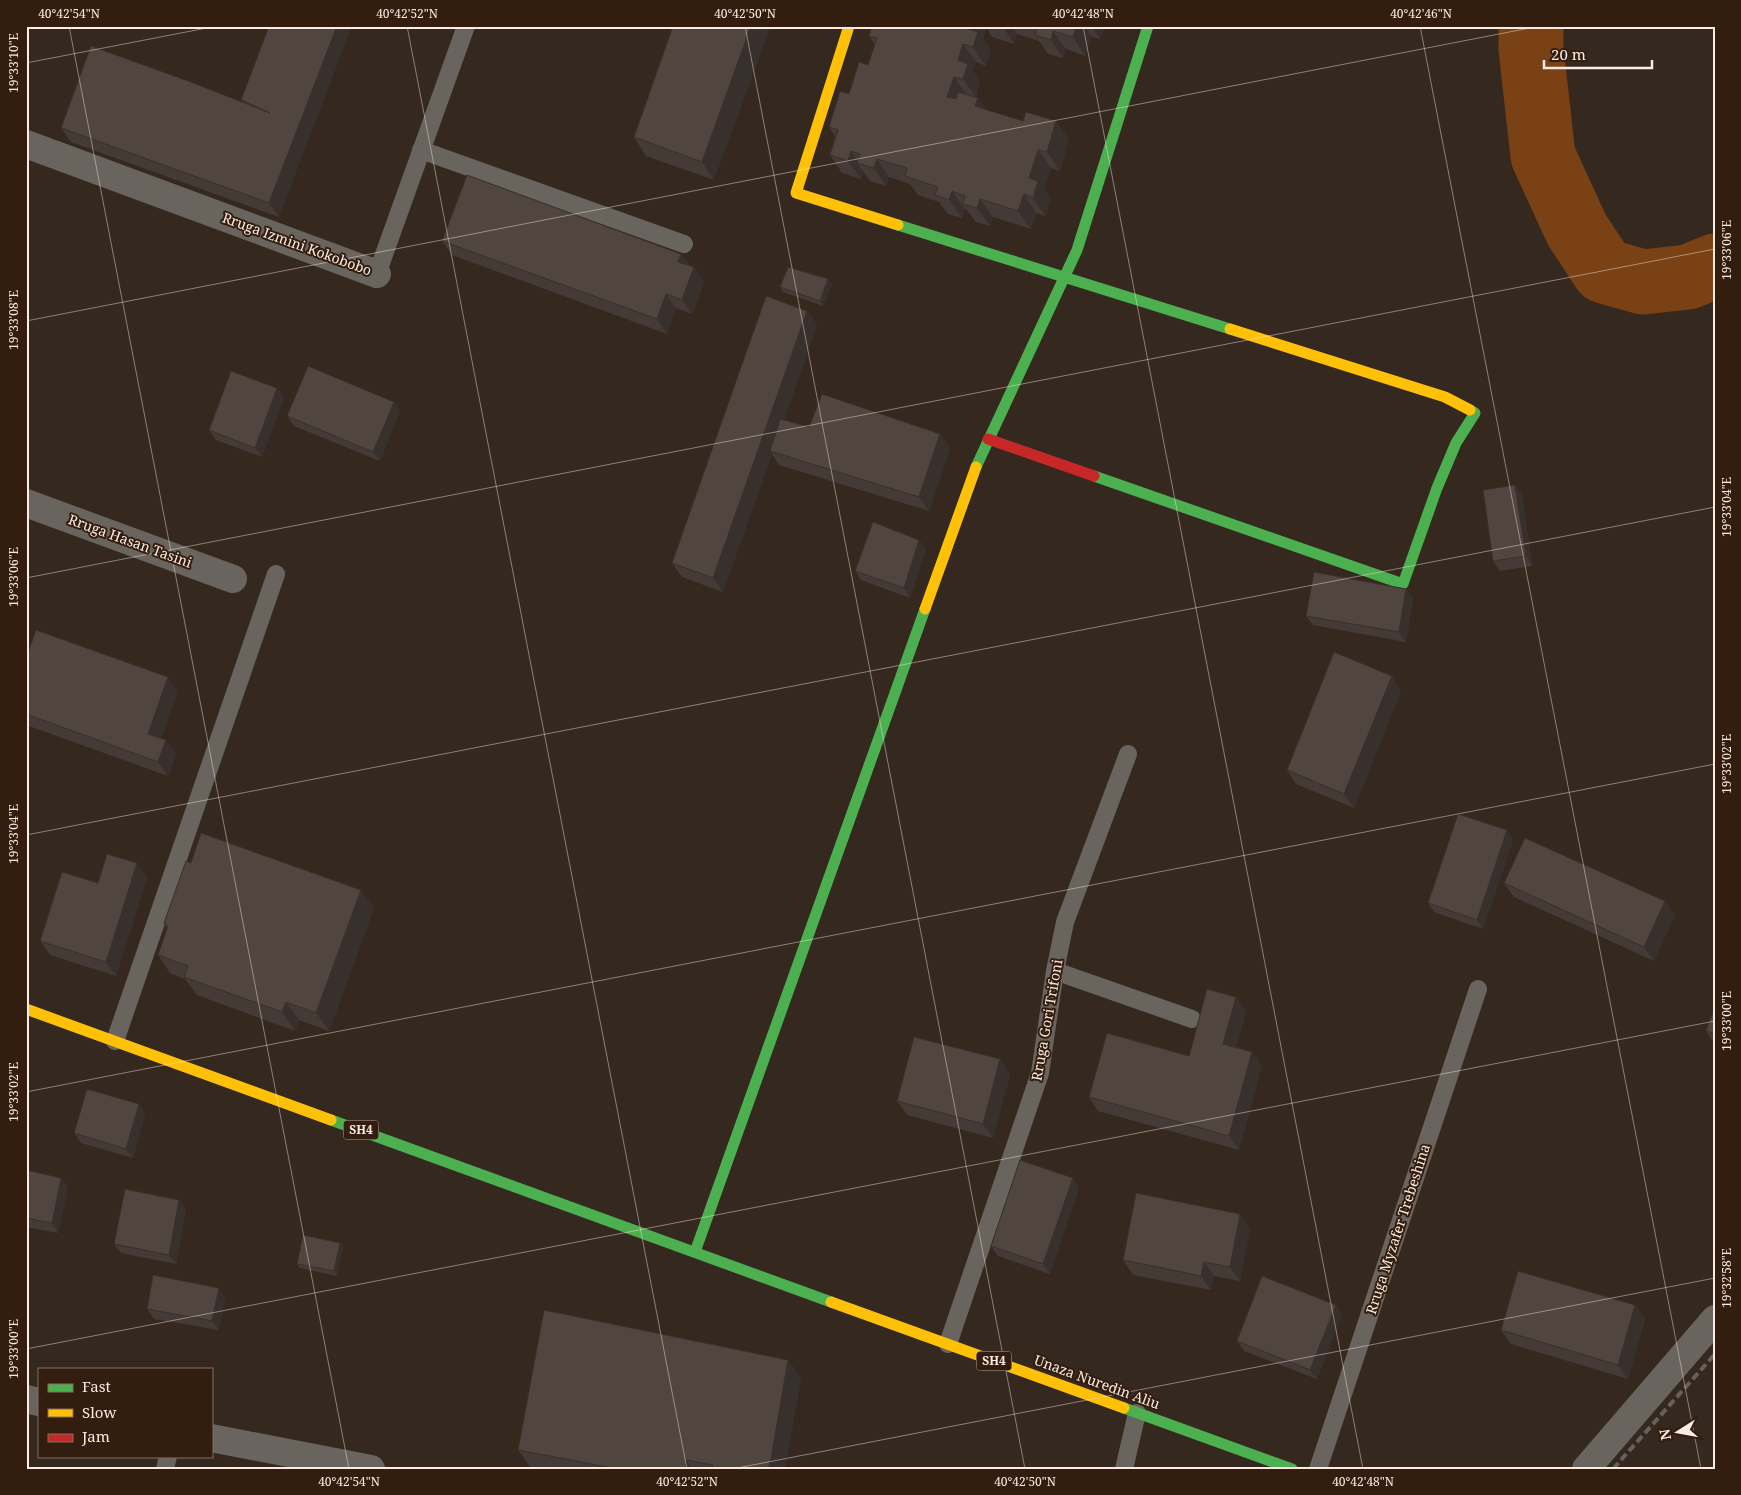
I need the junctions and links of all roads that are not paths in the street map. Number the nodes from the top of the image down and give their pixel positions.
1 (466, 26) edge
2 (849, 26) edge
3 (1148, 26) edge
4 (26, 144) edge
5 (421, 150) junction
6 (684, 244) dead end
7 (377, 274) joint
8 (1064, 278) junction
9 (988, 439) junction
10 (26, 503) edge
11 (276, 574) dead end
12 (233, 579) dead end
13 (1128, 754) dead end
14 (1055, 971) junction
15 (1478, 990) dead end
16 (26, 1008) edge
17 (1192, 1019) dead end
18 (115, 1041) junction
19 (695, 1252) junction
20 (1715, 1320) edge
21 (948, 1344) junction
22 (1137, 1412) junction
23 (212, 1438) edge
24 (371, 1469) edge
25 (1124, 1469) edge
26 (1292, 1469) edge
27 (1318, 1469) edge
28 (1586, 1469) edge

1 - 5 lane, Rruga Izmini Kokobobo
2 - 8 street
3 - 8 street
4 - 7 street, Rruga Izmini Kokobobo
5 - 6 lane
5 - 7 lane, Rruga Izmini Kokobobo
8 - 9 street
8 - 9 street
9 - 19 street
10 - 12 street, Rruga Hasan Tasini
11 - 18 lane
13 - 14 lane, Rruga Gori Trifoni
14 - 17 lane
14 - 21 lane, Rruga Gori Trifoni
15 - 27 lane, Rruga Myzafer Trebeshina
16 - 18 street, SH4
18 - 19 street, SH4
19 - 21 street, Unaza Nuredin Aliu / SH4
20 - 28 street
21 - 22 street, Unaza Nuredin Aliu / SH4
22 - 25 lane
22 - 26 street, Unaza Nuredin Aliu / SH4
23 - 24 street

